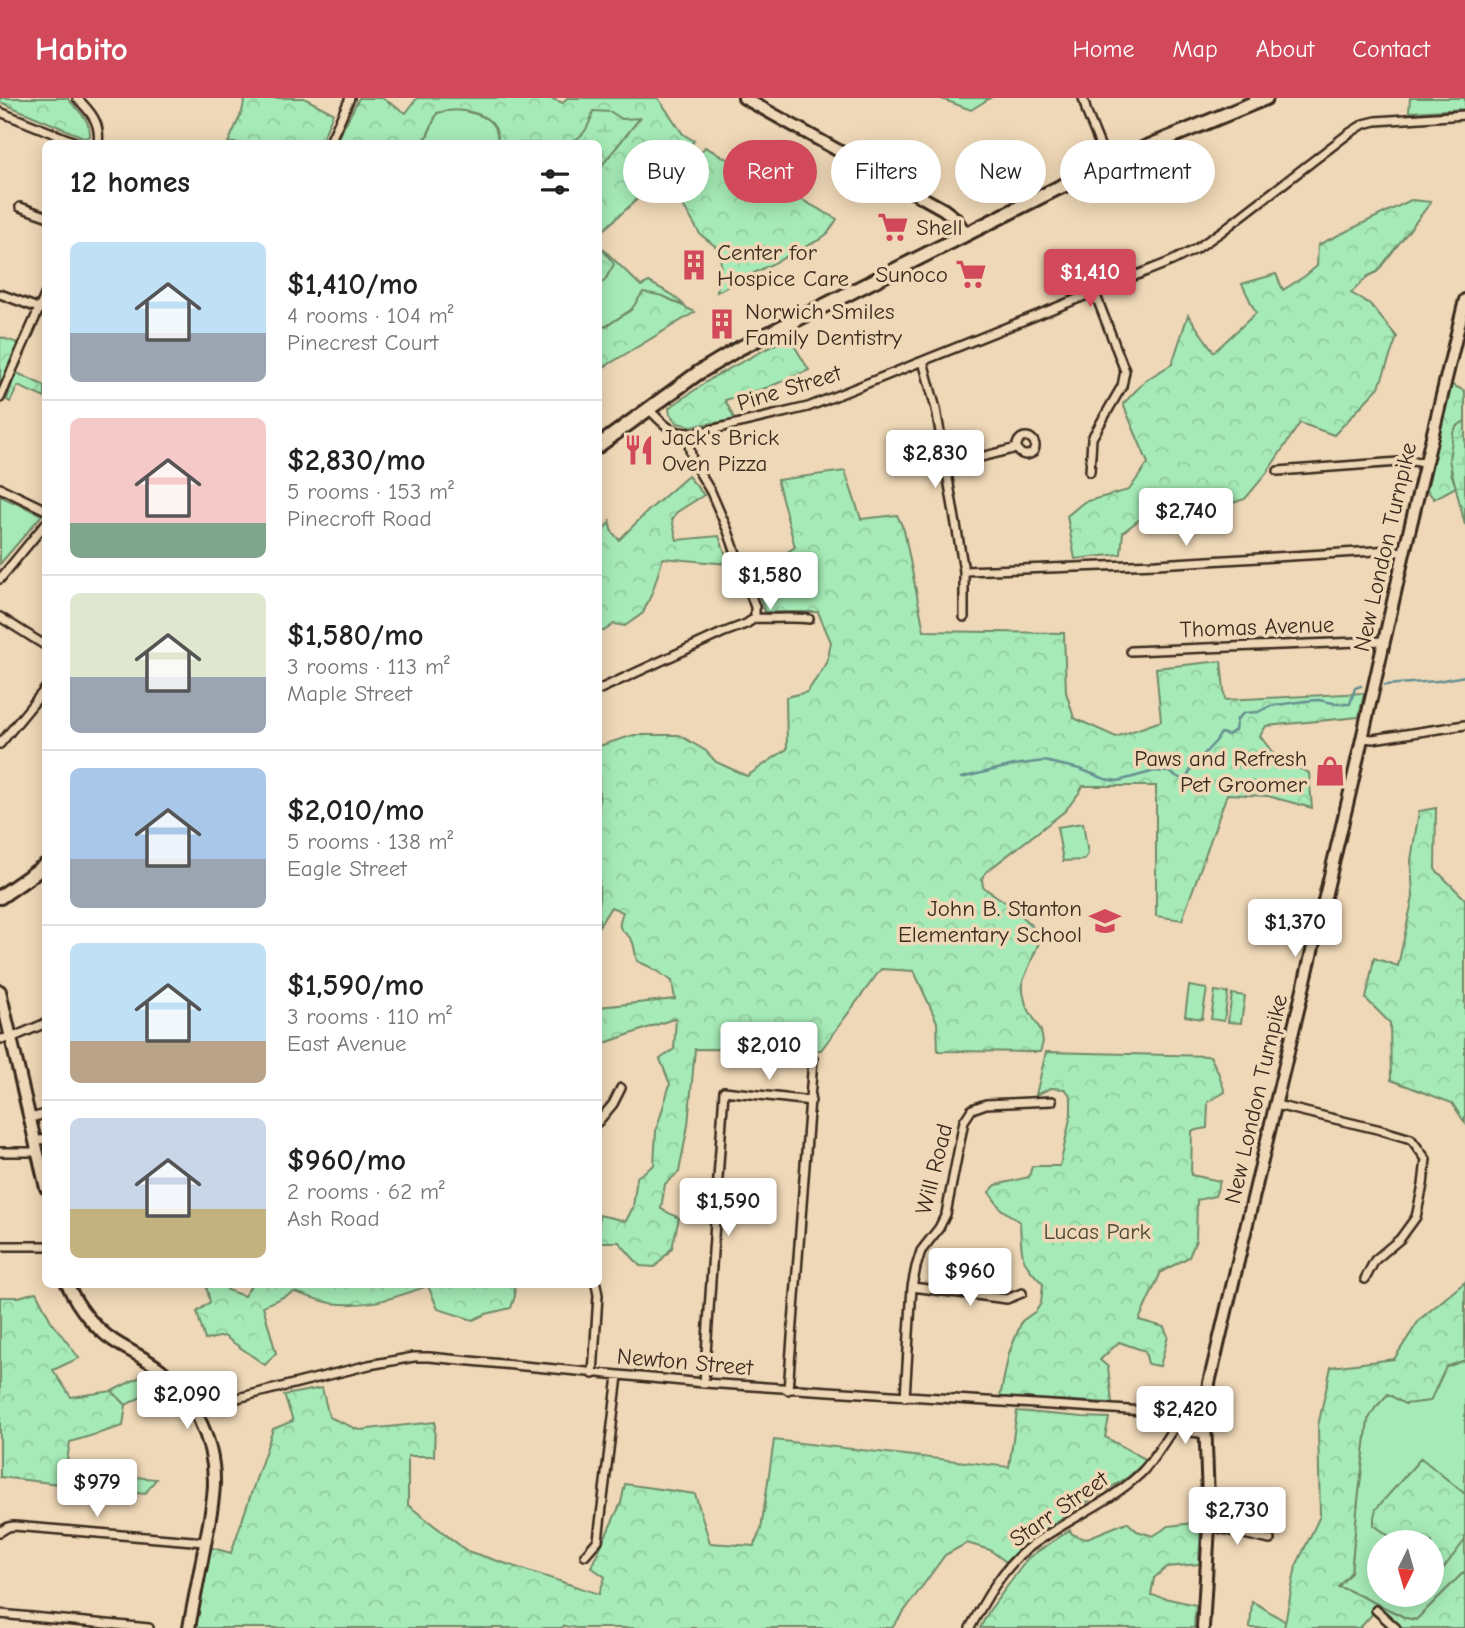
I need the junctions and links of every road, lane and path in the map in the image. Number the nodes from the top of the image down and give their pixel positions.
1 (77, 98) edge
2 (350, 98) edge
3 (744, 98) edge
4 (1083, 98) edge
5 (1266, 98) edge
6 (0, 113) edge
7 (1465, 116) edge
8 (70, 140) edge
9 (98, 140) edge
10 (331, 140) edge
11 (1097, 140) edge
12 (1167, 140) edge
13 (1060, 188) edge
14 (20, 207) dead end
15 (42, 215) edge
16 (966, 234) junction
17 (1095, 292) junction
18 (0, 294) edge
19 (1465, 300) edge
20 (42, 310) edge
21 (42, 312) edge
22 (923, 361) junction
23 (0, 398) edge
24 (648, 408) junction
25 (687, 434) junction
26 (602, 443) edge
27 (1017, 448) dead end
28 (1426, 463) junction
29 (945, 466) junction
30 (1278, 471) dead end
31 (1090, 472) dead end
32 (0, 488) edge
33 (42, 508) edge
34 (42, 528) edge
35 (1404, 553) junction
36 (964, 571) junction
37 (0, 579) edge
38 (0, 617) edge
39 (964, 617) dead end
40 (755, 618) junction
41 (809, 619) dead end
42 (1384, 641) junction
43 (42, 643) edge
44 (1131, 651) dead end
45 (602, 688) edge
46 (42, 693) edge
47 (1465, 725) edge
48 (1363, 738) junction
49 (0, 744) edge
50 (42, 868) edge
51 (0, 897) edge
52 (0, 991) edge
53 (42, 1025) edge
54 (6, 1039) edge
55 (813, 1059) dead end
56 (621, 1088) dead end
57 (811, 1101) junction
58 (1052, 1101) dead end
59 (1276, 1105) junction
60 (42, 1115) edge
61 (602, 1117) edge
62 (30, 1118) junction
63 (40, 1144) edge
64 (0, 1152) edge
65 (0, 1246) edge
66 (42, 1246) edge
67 (1366, 1279) dead end
68 (912, 1287) junction
69 (69, 1288) edge
70 (597, 1288) edge
71 (1022, 1293) dead end
72 (593, 1374) junction
73 (618, 1376) junction
74 (704, 1383) junction
75 (788, 1390) junction
76 (905, 1397) junction
77 (194, 1409) junction
78 (1205, 1419) junction
79 (1175, 1426) junction
80 (1206, 1434) junction
81 (1209, 1526) junction
82 (0, 1532) edge
83 (1270, 1540) dead end
84 (205, 1542) junction
85 (586, 1555) dead end
86 (1376, 1610) dead end
87 (0, 1615) edge
88 (149, 1628) edge
89 (189, 1628) edge
90 (970, 1628) edge
91 (1203, 1628) edge
92 (1396, 1628) edge

1 - 9 street
2 - 10 street
3 - 16 main road
4 - 11 street
5 - 12 main road
6 - 8 street
7 - 17 street, Pine Street
13 - 16 main road
14 - 15 street
16 - 24 main road
17 - 22 street, Pine Street
17 - 31 street
18 - 20 street
19 - 28 main road, New London Turnpike
21 - 23 street
22 - 25 street, Pine Street
22 - 29 street
24 - 25 street
24 - 26 main road
25 - 40 street
27 - 29 street
28 - 30 street
28 - 35 main road, New London Turnpike
29 - 36 street
32 - 33 street
34 - 37 street
35 - 36 street
35 - 42 main road, New London Turnpike
36 - 39 street
38 - 43 street
40 - 41 street
40 - 45 street
42 - 44 street, Thomas Avenue
42 - 48 main road, New London Turnpike
46 - 49 street
47 - 48 street
48 - 59 main road, New London Turnpike
50 - 51 main road
52 - 54 main road
53 - 54 street
54 - 62 main road
55 - 57 street
56 - 61 street
57 - 74 street
57 - 75 street
58 - 68 street, Will Road
59 - 67 street
59 - 78 main road, New London Turnpike
60 - 62 street
62 - 63 main road
63 - 64 street
65 - 66 street
68 - 71 street
68 - 76 street, Will Road
69 - 77 main road
70 - 72 street
72 - 73 street, Newton Street
72 - 77 street, Newton Street
73 - 74 street, Newton Street
73 - 85 street
74 - 75 street, Newton Street
75 - 76 street, Newton Street
76 - 79 street, Newton Street
77 - 84 main road
78 - 79 street
78 - 80 main road, New London Turnpike
79 - 80 street
79 - 90 street, Starr Street
80 - 81 main road, New London Turnpike
81 - 83 street
81 - 91 main road, New London Turnpike
82 - 84 street
84 - 89 main road
86 - 92 street
87 - 88 street

